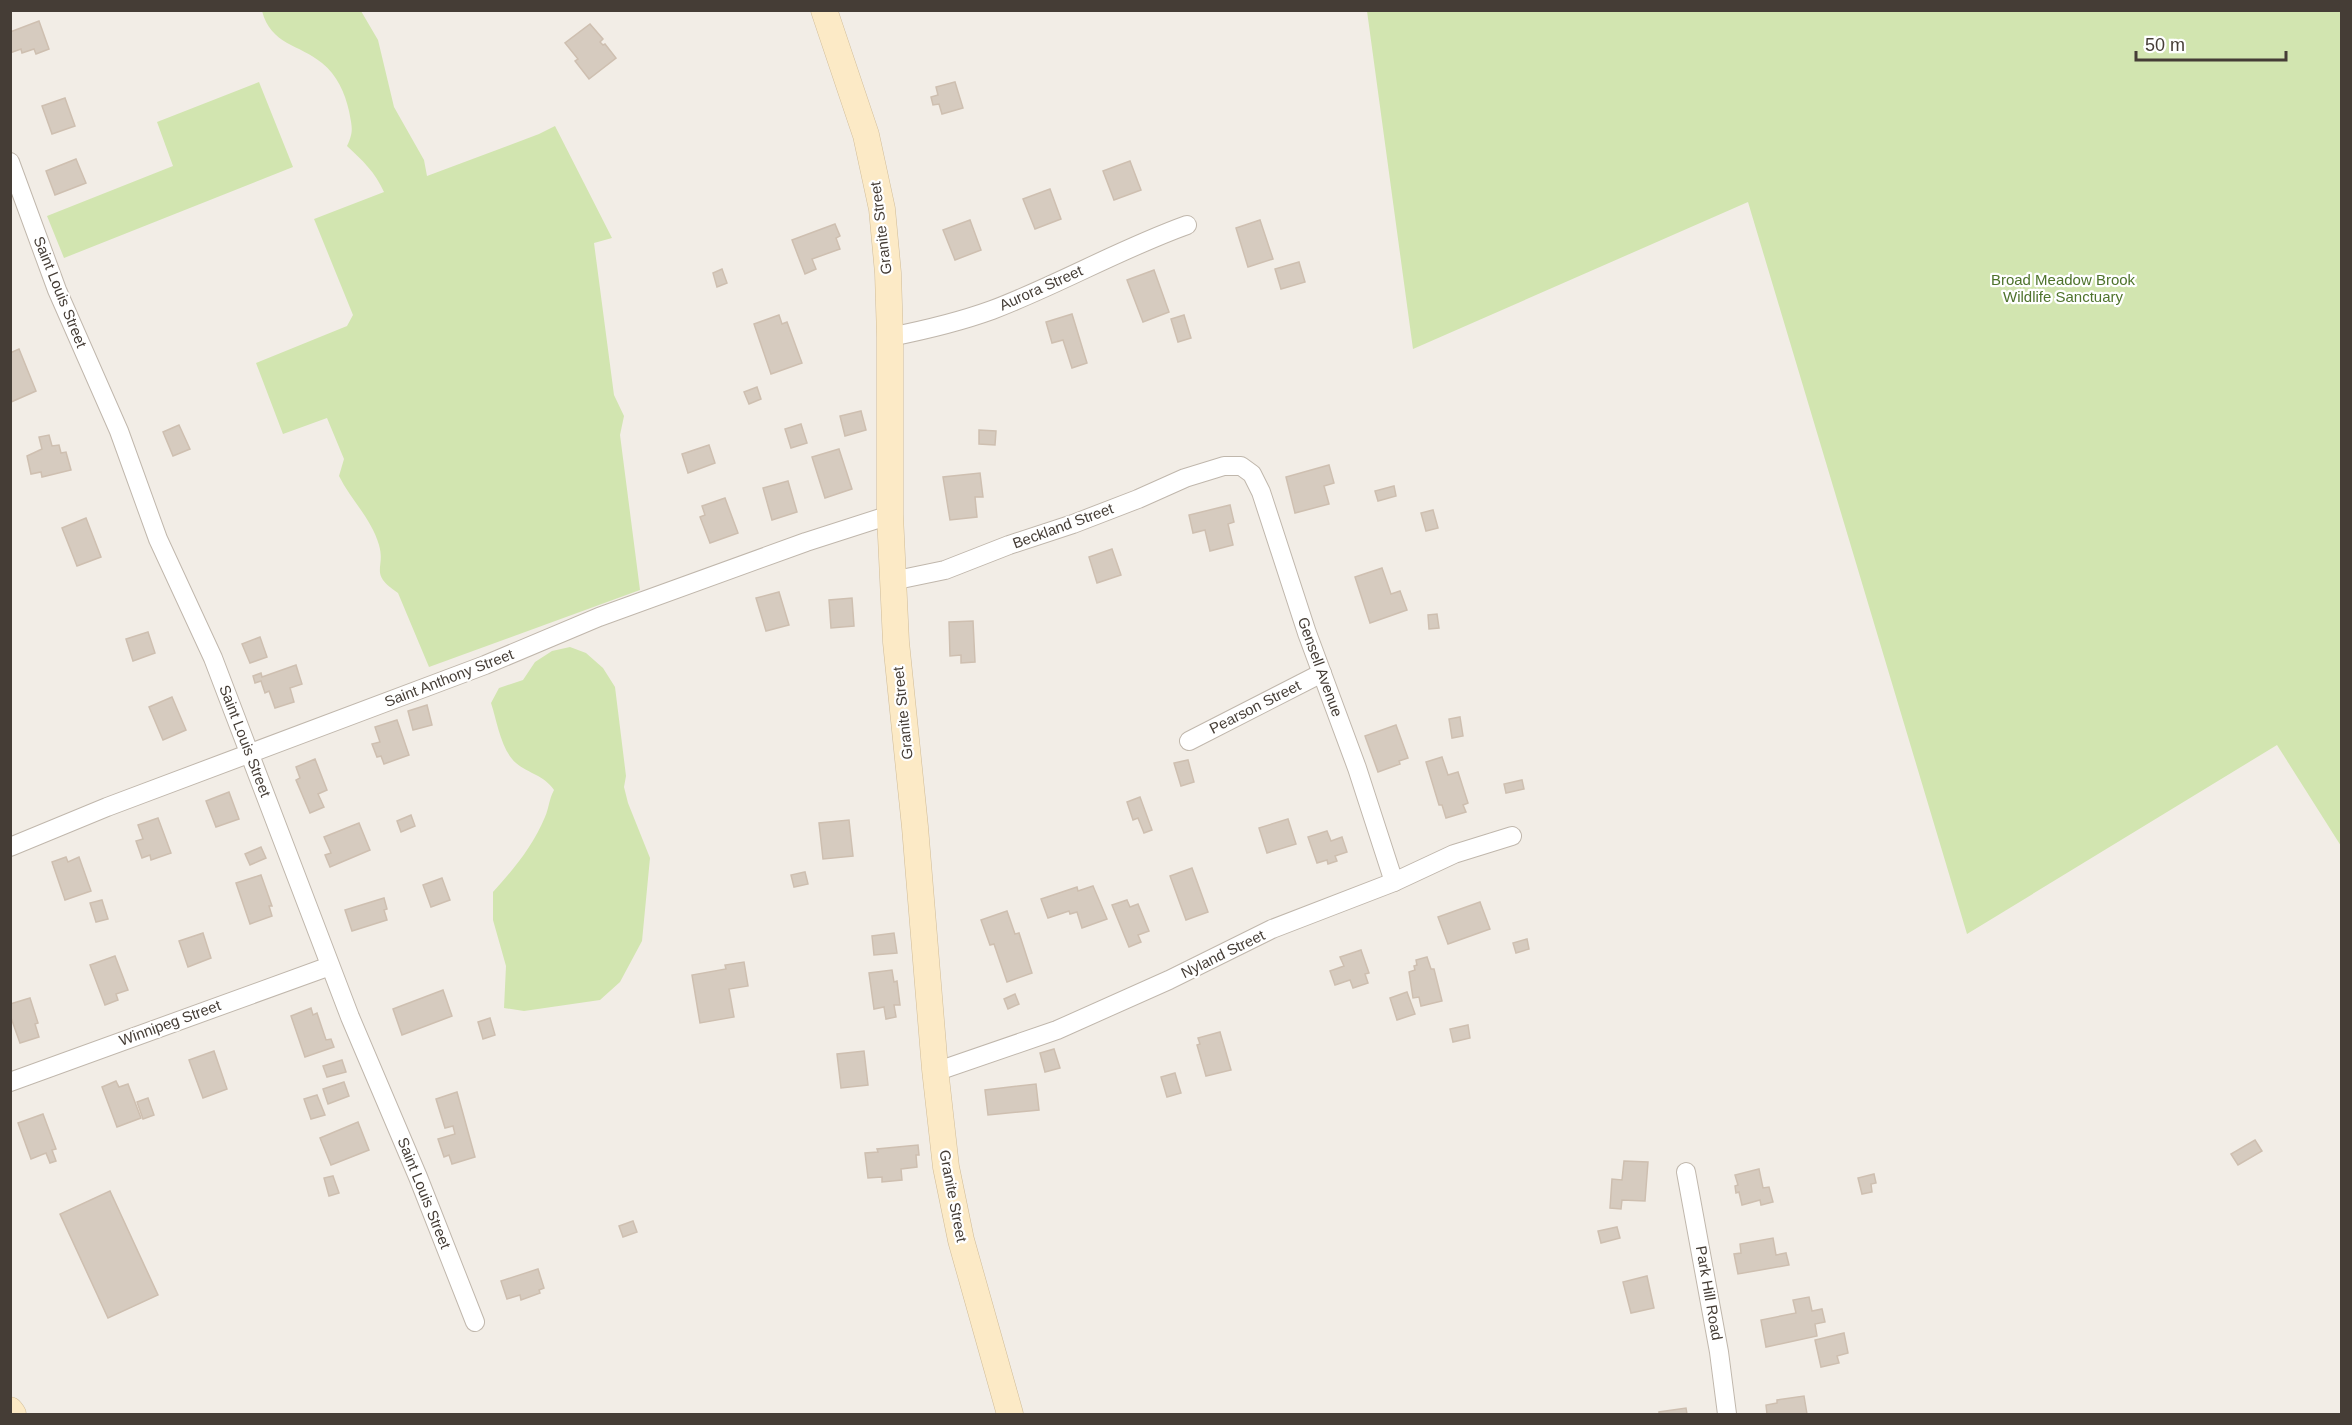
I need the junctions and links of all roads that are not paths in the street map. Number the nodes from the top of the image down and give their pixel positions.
1 (824, 10) edge
2 (10, 162) edge
3 (1187, 225) dead end
4 (890, 337) junction
5 (1232, 466) joint
6 (890, 515) junction
7 (892, 581) junction
8 (1322, 673) junction
9 (1189, 741) dead end
10 (250, 755) junction
11 (1512, 836) dead end
12 (10, 847) edge
13 (1394, 882) junction
14 (330, 966) junction
15 (935, 1072) junction
16 (10, 1082) edge
17 (1686, 1172) dead end
18 (475, 1322) dead end
19 (10, 1410) edge
20 (13, 1414) edge
21 (1010, 1414) edge
22 (1727, 1414) edge

1 - 4 street, Granite Street
2 - 10 street, Saint Louis Street
3 - 4 street, Aurora Street
4 - 6 street, Granite Street
5 - 7 street, Beckland Street
5 - 8 street, Gensell Avenue
6 - 7 street, Granite Street
6 - 10 street, Saint Anthony Street
7 - 15 street, Granite Street
8 - 9 street, Pearson Street
8 - 13 street, Gensell Avenue
10 - 12 street, Saint Anthony Street
10 - 14 street, Saint Louis Street
11 - 13 street, Nyland Street
13 - 15 street, Nyland Street
14 - 16 street, Winnipeg Street
14 - 18 street, Saint Louis Street
15 - 21 street, Granite Street
17 - 22 street, Park Hill Road
19 - 20 street

